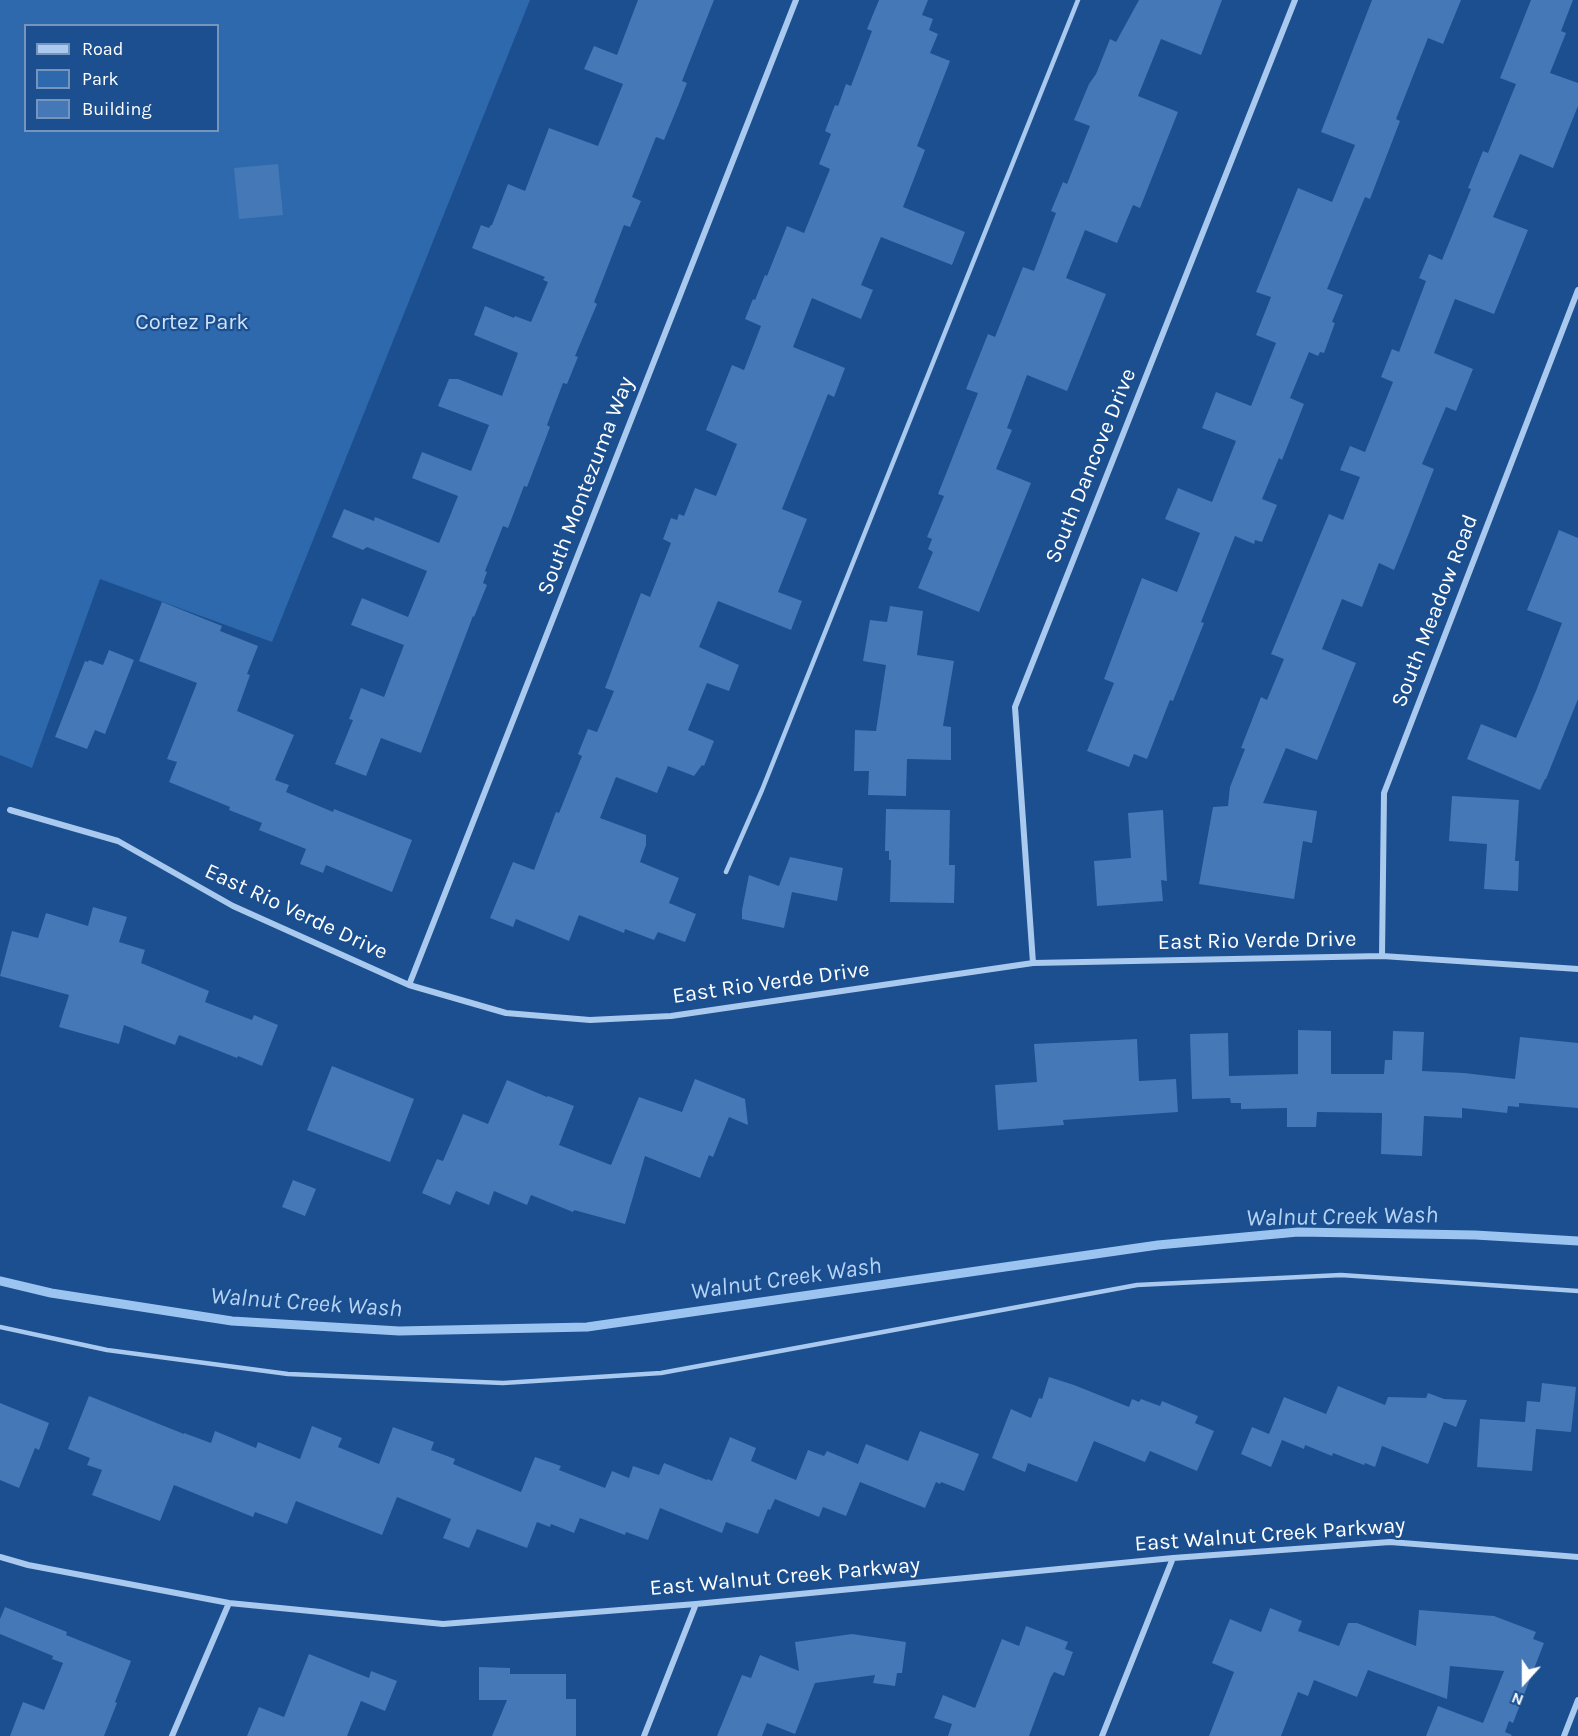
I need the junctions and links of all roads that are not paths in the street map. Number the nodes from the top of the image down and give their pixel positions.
1 (796, 0) edge
2 (1078, 0) edge
3 (1295, 0) edge
4 (1578, 290) edge
5 (10, 810) dead end
6 (726, 872) dead end
7 (1382, 956) junction
8 (1033, 963) junction
9 (1578, 969) edge
10 (410, 985) junction
11 (1578, 1291) edge
12 (0, 1327) edge
13 (0, 1557) edge
14 (1578, 1557) edge
15 (1173, 1558) junction
16 (229, 1603) junction
17 (696, 1604) junction
18 (1578, 1700) edge
19 (172, 1736) edge
20 (644, 1736) edge
21 (1102, 1736) edge
22 (1564, 1736) edge

1 - 10 street, South Montezuma Way
2 - 6 lane
3 - 8 street, South Dancove Drive
4 - 7 street, South Meadow Road
5 - 10 street, East Rio Verde Drive
7 - 8 street, East Rio Verde Drive
7 - 9 street, East Rio Verde Drive
8 - 10 street, East Rio Verde Drive
11 - 12 lane
13 - 16 street, East Walnut Creek Parkway
14 - 15 street, East Walnut Creek Parkway
15 - 17 street, East Walnut Creek Parkway
15 - 21 street
16 - 17 street, East Walnut Creek Parkway
16 - 19 street
17 - 20 street
18 - 22 street

